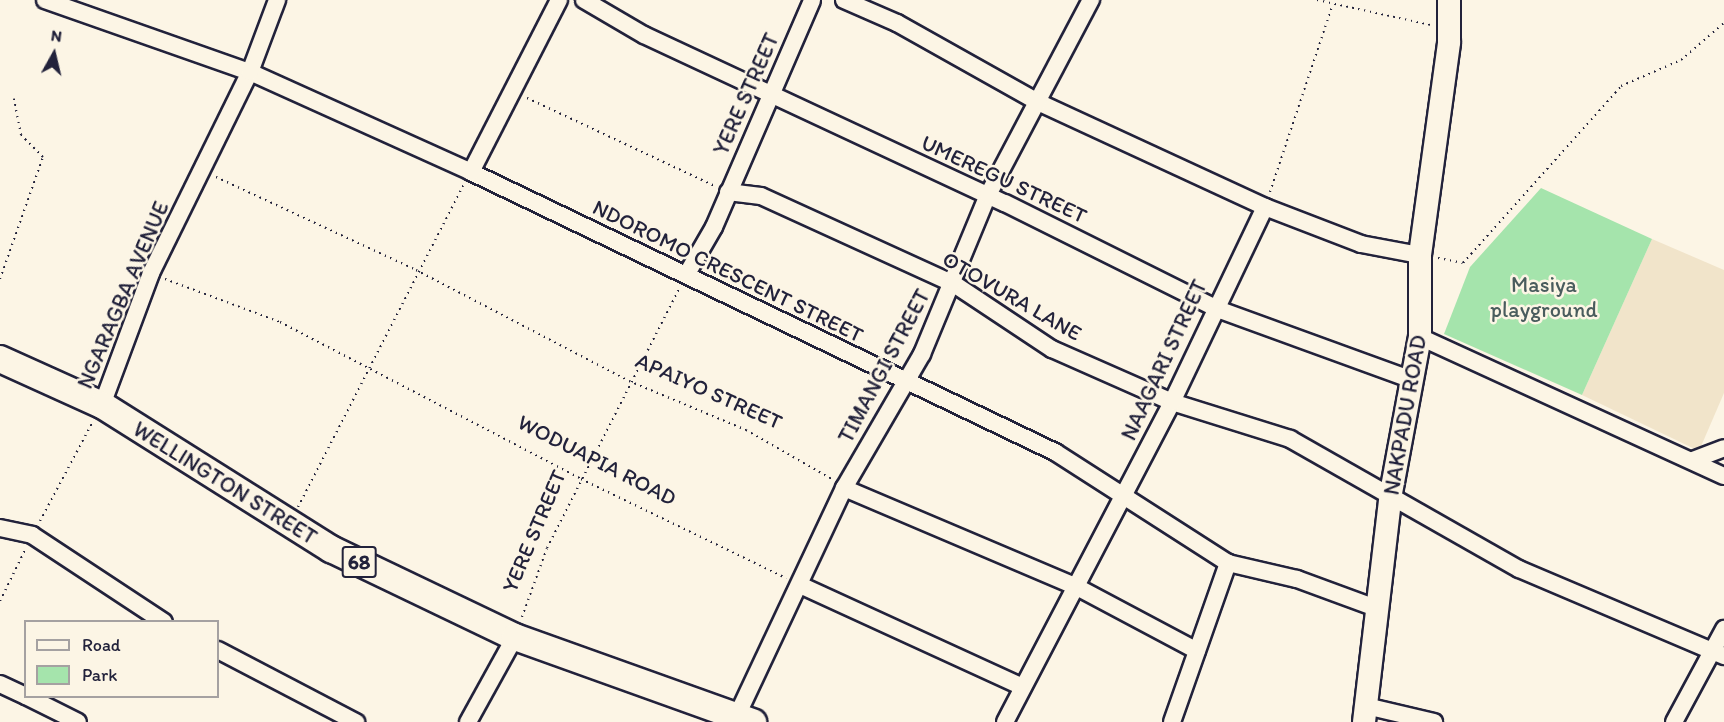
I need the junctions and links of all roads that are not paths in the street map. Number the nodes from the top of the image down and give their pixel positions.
1 (45, 0) edge
2 (277, 0) edge
3 (559, 0) edge
4 (585, 0) edge
5 (812, 0) edge
6 (844, 0) edge
7 (1091, 0) edge
8 (1449, 0) edge
9 (250, 72) junction
10 (769, 94) junction
11 (1038, 102) junction
12 (471, 172) junction
13 (728, 192) junction
14 (988, 195) junction
15 (1265, 207) junction
16 (1420, 255) junction
17 (688, 272) junction
18 (954, 284) junction
19 (1214, 305) junction
20 (1420, 337) junction
21 (0, 359) edge
22 (1412, 380) junction
23 (901, 382) junction
24 (1172, 402) junction
25 (102, 405) junction
26 (1724, 448) edge
27 (1693, 460) junction
28 (1724, 476) edge
29 (844, 488) junction
30 (1123, 494) junction
31 (1391, 494) junction
32 (0, 528) edge
33 (1228, 563) junction
34 (800, 585) junction
35 (1075, 586) junction
36 (1376, 608) junction
37 (162, 620) edge
38 (1724, 629) edge
39 (515, 637) junction
40 (219, 651) edge
41 (1197, 651) junction
42 (1718, 655) edge
43 (0, 684) edge
44 (1023, 687) junction
45 (24, 695) edge
46 (30, 698) edge
47 (1365, 714) edge
48 (743, 720) edge
49 (78, 722) edge
50 (356, 722) edge
51 (468, 722) edge
52 (1005, 722) edge
53 (1172, 722) edge
54 (1434, 722) edge
55 (1674, 722) edge

1 - 9 street, NDOROMO CRESCENT STREET
2 - 9 street, NGARAGBA AVENUE
3 - 12 street
4 - 10 street, UMEREGU STREET
5 - 10 street, YERE STREET
6 - 11 street
7 - 11 street, TIMANGI STREET
8 - 16 street, NAKPADU ROAD
9 - 12 street, NDOROMO CRESCENT STREET
9 - 25 street, NGARAGBA AVENUE
10 - 13 street, YERE STREET
10 - 14 street, UMEREGU STREET
11 - 14 street, TIMANGI STREET
11 - 15 street
12 - 17 street, NDOROMO CRESCENT STREET
13 - 17 street, YERE STREET
13 - 18 street, OTOVURA LANE
14 - 18 street, TIMANGI STREET
14 - 19 street, UMEREGU STREET
15 - 16 street
15 - 19 street, NAAGARI STREET
16 - 20 street, NAKPADU ROAD
17 - 23 street, NDOROMO CRESCENT STREET
18 - 23 street, TIMANGI STREET
18 - 24 street, OTOVURA LANE
19 - 22 street, UMEREGU STREET
19 - 24 street, NAAGARI STREET
20 - 22 street, NAKPADU ROAD
20 - 27 street
21 - 25 main road, WELLINGTON STREET / 68
22 - 31 street, NAKPADU ROAD
23 - 29 street, TIMANGI STREET
23 - 30 street, NDOROMO CRESCENT STREET
24 - 30 street, NAAGARI STREET
24 - 31 street, OTOVURA LANE
25 - 39 main road, WELLINGTON STREET / 68
26 - 27 street
27 - 28 street
29 - 34 street, TIMANGI STREET
29 - 35 street
30 - 33 street, NDOROMO CRESCENT STREET
30 - 35 street, NAAGARI STREET
31 - 36 street, NAKPADU ROAD
31 - 42 street, OTOVURA LANE
32 - 37 street
33 - 36 street, NDOROMO CRESCENT STREET
33 - 41 street
34 - 44 street
34 - 48 street, TIMANGI STREET
35 - 41 street
35 - 44 street, NAAGARI STREET
36 - 47 street, NAKPADU ROAD
38 - 42 street
39 - 48 main road, WELLINGTON STREET / 68
39 - 51 street
40 - 50 street
41 - 53 street
42 - 55 street
43 - 45 street
44 - 52 street, NAAGARI STREET
46 - 49 street
47 - 54 street

